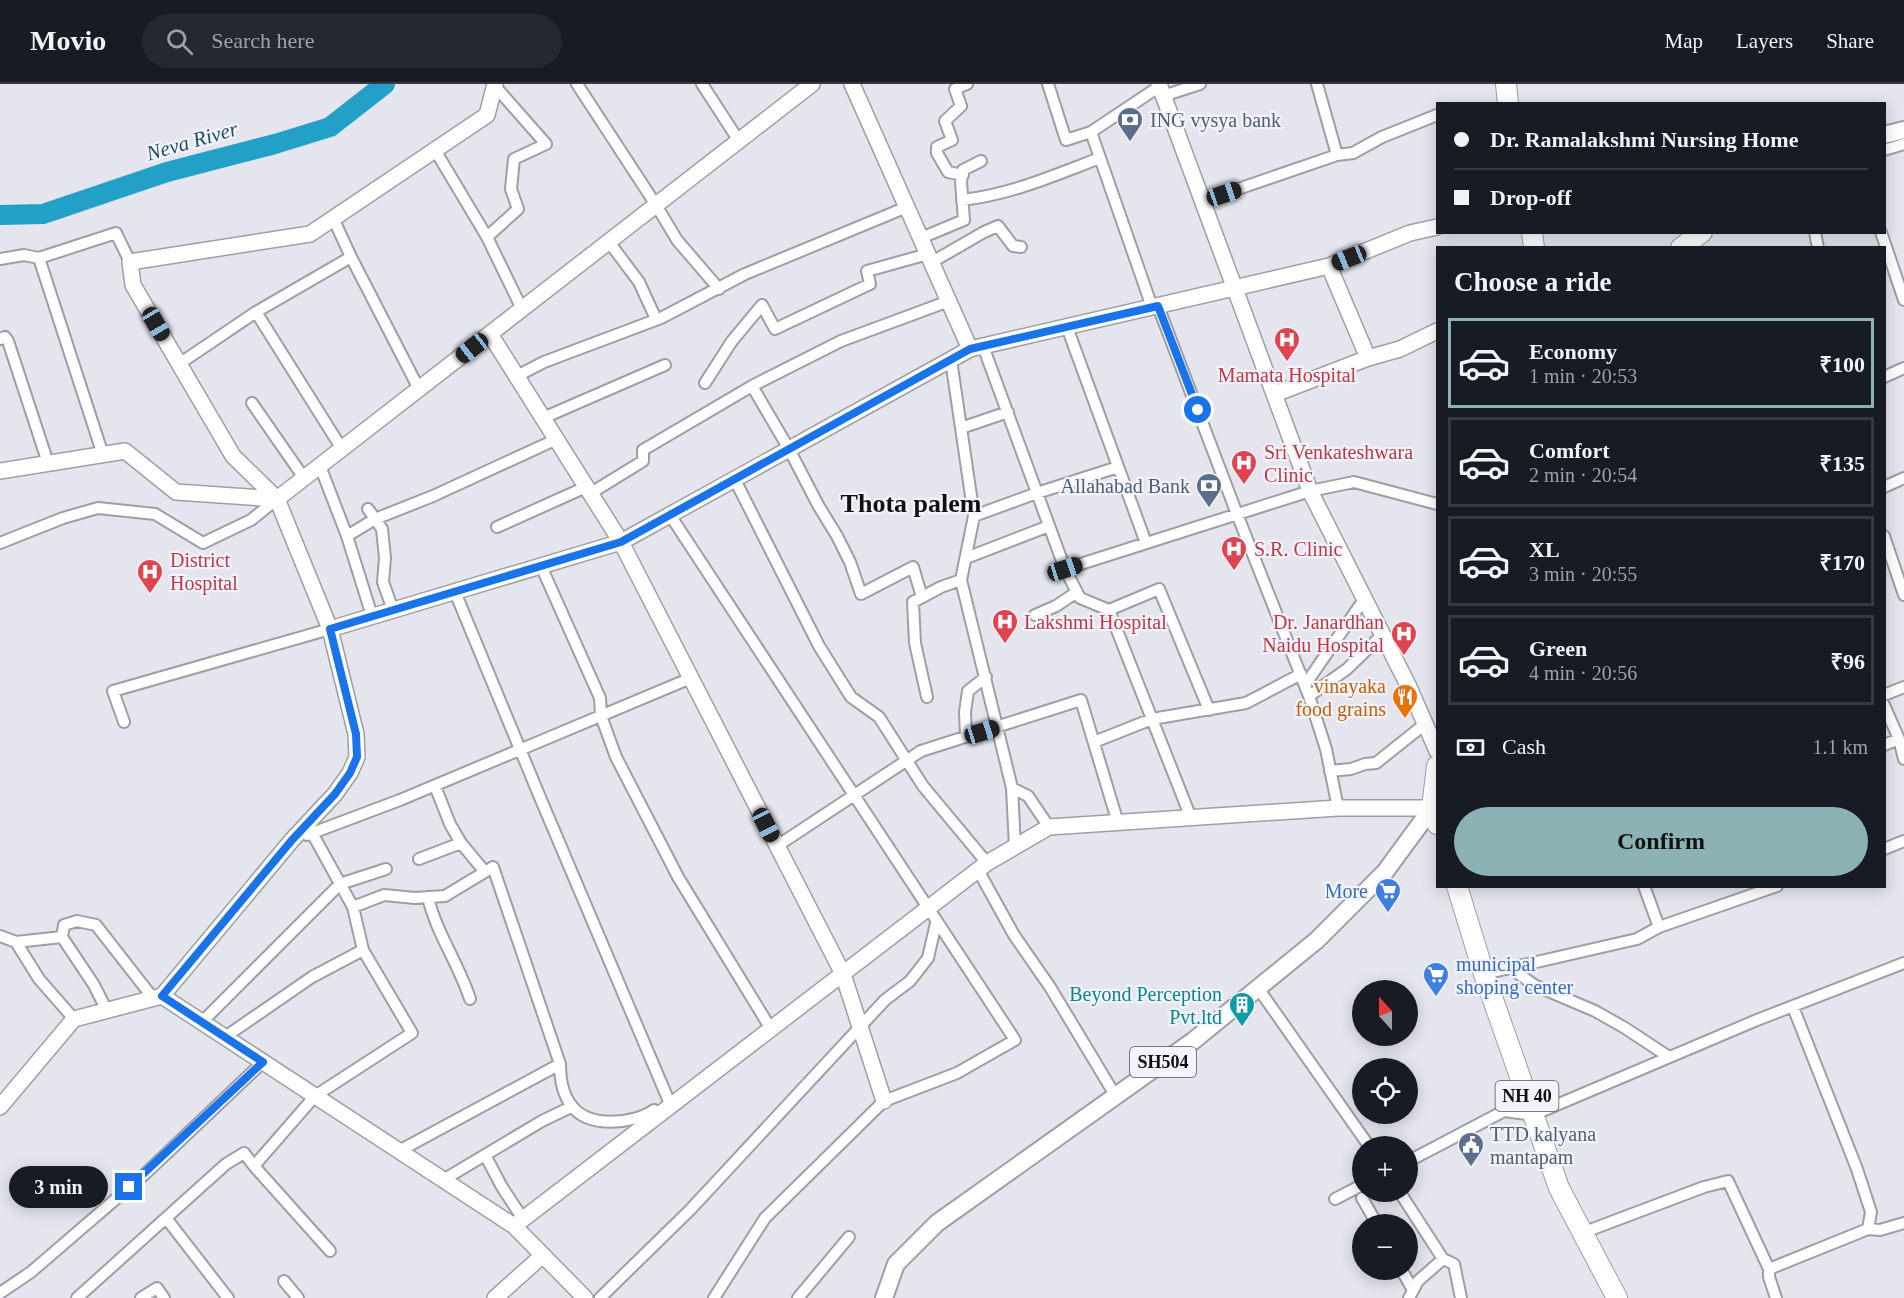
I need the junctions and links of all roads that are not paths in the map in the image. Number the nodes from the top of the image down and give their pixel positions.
1 (494, 84) edge
2 (577, 84) edge
3 (702, 84) edge
4 (812, 84) edge
5 (852, 84) edge
6 (967, 84) edge
7 (1048, 84) edge
8 (1200, 84) edge
9 (1317, 84) edge
10 (1506, 84) edge
11 (1160, 89) edge
12 (1508, 102) edge
13 (1436, 115) edge
14 (1904, 130) edge
15 (1091, 132) junction
16 (1886, 134) edge
17 (739, 141) junction
18 (1904, 144) edge
19 (1886, 149) edge
20 (435, 150) junction
21 (1337, 155) junction
22 (1100, 158) junction
23 (981, 161) dead end
24 (963, 175) junction
25 (962, 200) junction
26 (1203, 201) junction
27 (656, 205) junction
28 (907, 207) junction
29 (333, 218) junction
30 (1436, 227) edge
31 (1699, 234) edge
32 (487, 237) junction
33 (921, 238) junction
34 (609, 242) junction
35 (1684, 246) edge
36 (1021, 247) dead end
37 (1886, 247) edge
38 (351, 257) junction
39 (39, 258) junction
40 (930, 258) junction
41 (0, 260) edge
42 (130, 262) junction
43 (1329, 266) junction
44 (1236, 288) junction
45 (719, 289) junction
46 (1904, 300) edge
47 (949, 301) junction
48 (1155, 307) junction
49 (522, 309) junction
50 (256, 312) junction
51 (656, 319) junction
52 (1067, 327) junction
53 (1436, 331) edge
54 (490, 334) junction
55 (0, 339) edge
56 (977, 348) junction
57 (1368, 358) junction
58 (951, 360) junction
59 (179, 364) junction
60 (665, 365) dead end
61 (1904, 369) edge
62 (517, 376) junction
63 (1886, 376) edge
64 (705, 383) dead end
65 (752, 386) junction
66 (419, 389) junction
67 (1275, 394) junction
68 (252, 403) dead end
69 (1008, 412) junction
70 (543, 418) junction
71 (961, 428) junction
72 (556, 439) junction
73 (342, 449) junction
74 (789, 449) junction
75 (102, 454) junction
76 (48, 463) junction
77 (320, 466) junction
78 (1118, 467) junction
79 (0, 471) edge
80 (304, 478) junction
81 (1904, 478) edge
82 (735, 480) junction
83 (1886, 486) edge
84 (589, 490) junction
85 (1310, 491) junction
86 (1037, 493) junction
87 (277, 499) junction
88 (1436, 504) edge
89 (372, 514) junction
90 (1237, 514) junction
91 (670, 515) junction
92 (974, 516) junction
93 (497, 526) dead end
94 (1049, 526) junction
95 (346, 536) junction
96 (621, 542) junction
97 (1886, 542) edge
98 (0, 543) edge
99 (1146, 543) junction
100 (966, 558) junction
101 (541, 566) junction
102 (1065, 569) junction
103 (961, 580) junction
104 (455, 592) junction
105 (1077, 592) junction
106 (1904, 595) edge
107 (922, 597) junction
108 (1365, 598) junction
109 (393, 610) junction
110 (1109, 610) junction
111 (1035, 615) dead end
112 (372, 616) junction
113 (330, 629) junction
114 (1383, 634) junction
115 (986, 677) junction
116 (691, 678) junction
117 (1303, 679) junction
118 (1904, 687) edge
119 (1886, 694) edge
120 (1309, 696) junction
121 (927, 697) dead end
122 (1209, 710) junction
123 (1886, 710) edge
124 (601, 716) junction
125 (1152, 719) junction
126 (124, 722) dead end
127 (1425, 724) junction
128 (998, 727) junction
129 (966, 737) junction
130 (1899, 739) junction
131 (1094, 742) junction
132 (1886, 744) edge
133 (1436, 749) edge
134 (520, 750) junction
135 (1904, 759) edge
136 (907, 760) junction
137 (1330, 771) junction
138 (435, 786) junction
139 (1012, 788) junction
140 (1436, 790) edge
141 (855, 795) junction
142 (1338, 808) junction
143 (1435, 813) edge
144 (1191, 818) junction
145 (1118, 822) junction
146 (1049, 827) junction
147 (312, 833) junction
148 (292, 840) junction
149 (1904, 842) edge
150 (461, 843) junction
151 (777, 846) junction
152 (1015, 847) junction
153 (1886, 848) edge
154 (419, 859) dead end
155 (982, 867) junction
156 (386, 869) dead end
157 (485, 872) junction
158 (340, 884) junction
159 (1458, 888) edge
160 (1645, 888) edge
161 (1771, 888) edge
162 (428, 897) junction
163 (353, 907) junction
164 (927, 909) junction
165 (936, 922) junction
166 (1659, 927) junction
167 (0, 936) edge
168 (62, 937) junction
169 (16, 942) junction
170 (363, 950) junction
171 (1904, 963) edge
172 (1511, 968) junction
173 (843, 974) junction
174 (1484, 974) junction
175 (1258, 988) junction
176 (158, 997) junction
177 (470, 999) dead end
178 (1793, 1006) junction
179 (106, 1011) junction
180 (74, 1019) junction
181 (202, 1022) junction
182 (860, 1028) junction
183 (771, 1029) junction
184 (225, 1037) junction
185 (1669, 1057) junction
186 (263, 1062) junction
187 (560, 1064) junction
188 (1115, 1095) junction
189 (315, 1096) junction
190 (884, 1101) junction
191 (670, 1103) junction
192 (0, 1107) edge
193 (571, 1107) junction
194 (1533, 1115) junction
195 (1362, 1136) edge
196 (399, 1151) junction
197 (486, 1155) junction
198 (1418, 1156) edge
199 (254, 1166) junction
200 (443, 1180) junction
201 (1352, 1190) edge
202 (1335, 1199) dead end
203 (1406, 1202) edge
204 (166, 1218) junction
205 (519, 1223) junction
206 (1904, 1223) edge
207 (1868, 1229) junction
208 (1582, 1233) junction
209 (849, 1237) dead end
210 (330, 1251) dead end
211 (543, 1255) junction
212 (1443, 1259) junction
213 (1769, 1269) junction
214 (1405, 1280) edge
215 (284, 1281) dead end
216 (0, 1293) edge
217 (1411, 1294) edge
218 (77, 1298) edge
219 (141, 1298) edge
220 (165, 1298) edge
221 (228, 1298) edge
222 (298, 1298) edge
223 (495, 1298) edge
224 (585, 1298) edge
225 (600, 1298) edge
226 (714, 1298) edge
227 (798, 1298) edge
228 (884, 1298) edge
229 (1461, 1298) edge
230 (1617, 1298) edge
231 (1776, 1298) edge

1 - 20 street
1 - 32 street
2 - 27 street
3 - 17 street
4 - 17 street
5 - 28 street
6 - 24 street
7 - 15 street
8 - 11 street
9 - 21 street
10 - 12 highway
11 - 15 street
11 - 26 street
13 - 21 street
14 - 16 main road
15 - 22 street
17 - 27 street
18 - 19 street
20 - 29 street
20 - 32 street
21 - 26 street
22 - 25 street
22 - 48 street
23 - 24 street
24 - 25 street
25 - 33 street
26 - 44 street
27 - 34 street
27 - 45 street
28 - 33 street
28 - 45 street
29 - 38 street
29 - 42 street
30 - 43 street
31 - 35 highway
32 - 49 street
33 - 40 street
34 - 49 street
34 - 51 street
36 - 40 street
37 - 46 street
38 - 50 street
38 - 66 street
39 - 41 street
39 - 42 street
39 - 75 street
40 - 47 street
40 - 64 street
42 - 59 street
43 - 44 street
43 - 57 street
44 - 48 street
44 - 67 street
45 - 51 street
47 - 56 street
47 - 65 street
48 - 52 street
48 - 90 street
49 - 54 street
50 - 59 street
50 - 73 street
51 - 62 street
52 - 56 street
52 - 78 street
53 - 57 street
54 - 62 street
54 - 66 street
55 - 76 street
56 - 58 street
56 - 69 street
57 - 67 street
58 - 71 street
58 - 74 street
59 - 87 street
60 - 70 street
61 - 63 street
62 - 70 street
65 - 74 street
65 - 84 street
66 - 73 street
67 - 85 street
68 - 80 street
69 - 71 street
69 - 86 street
70 - 72 street
71 - 92 street
72 - 84 street
72 - 89 street
73 - 77 street
74 - 82 street
74 - 107 street
75 - 76 street
75 - 87 street
76 - 79 street
77 - 80 street
77 - 95 street
78 - 86 street
78 - 99 street
80 - 87 street
81 - 83 street
82 - 91 street
82 - 136 street
84 - 93 street
84 - 96 street
85 - 88 street
85 - 90 street
85 - 108 street
86 - 92 street
86 - 94 street
87 - 98 street
87 - 113 street
89 - 95 street
89 - 109 street
90 - 99 street
90 - 117 street
91 - 96 street
91 - 141 street
92 - 100 street
94 - 100 street
94 - 102 street
95 - 112 street
96 - 101 street
96 - 116 street
97 - 106 street
99 - 102 street
100 - 103 street
101 - 104 street
101 - 124 street
102 - 105 street
103 - 107 street
103 - 115 street
104 - 109 street
104 - 134 street
105 - 110 street
105 - 111 street
107 - 121 street
108 - 114 street
108 - 117 street
109 - 112 street
110 - 122 street
110 - 125 street
112 - 113 street
113 - 126 street
113 - 148 street
114 - 120 street
114 - 127 street
115 - 128 street
115 - 129 street
116 - 124 street
116 - 151 street
117 - 120 street
117 - 122 street
118 - 119 street
120 - 137 street
122 - 125 street
123 - 130 street
124 - 134 street
124 - 183 street
125 - 131 street
125 - 144 street
127 - 133 street
127 - 137 street
128 - 129 street
128 - 131 street
128 - 139 street
129 - 136 street
130 - 132 street
130 - 135 street
131 - 145 street
134 - 138 street
134 - 191 street
136 - 141 street
136 - 155 street
137 - 142 street
138 - 147 street
138 - 150 street
139 - 146 street
139 - 152 street
140 - 143 highway
141 - 151 street
141 - 164 street
142 - 143 street
142 - 144 street
143 - 175 main road, SH504
144 - 145 street
145 - 146 street
146 - 152 street
147 - 148 street
147 - 158 street
148 - 176 street
149 - 153 street
150 - 154 street
150 - 157 street
151 - 173 street
152 - 155 street
155 - 164 street
155 - 188 street
156 - 158 street
157 - 162 street
157 - 187 street
158 - 163 street
158 - 181 street
159 - 174 highway, NH 40
160 - 166 street
161 - 166 street
162 - 163 street
162 - 177 street
163 - 170 street
164 - 165 street
164 - 173 street
165 - 182 street
165 - 190 street
166 - 172 street
167 - 169 street
168 - 169 street
168 - 176 street
168 - 179 street
169 - 180 street
170 - 184 street
170 - 189 street
171 - 178 street
172 - 174 street
172 - 185 street
173 - 182 street
173 - 183 street
174 - 194 highway, NH 40
175 - 188 main road, SH504
175 - 195 street
176 - 179 street
176 - 181 street
178 - 185 street
178 - 207 street
179 - 180 street
180 - 192 street
181 - 184 street
182 - 190 street
182 - 225 street
183 - 191 street
184 - 186 street
185 - 194 street
186 - 189 street
186 - 216 street
187 - 193 street
187 - 196 street
188 - 228 main road, SH504
189 - 196 street
189 - 199 street
190 - 226 street
191 - 193 street
191 - 205 street
193 - 197 street
194 - 198 street
194 - 208 highway, NH 40
196 - 200 street
197 - 200 street
197 - 205 street
199 - 204 street
199 - 210 street
200 - 205 street
201 - 202 street
203 - 212 street
204 - 218 street
204 - 221 street
205 - 211 street
206 - 207 street
207 - 213 street
208 - 213 street
208 - 230 highway, NH 40
209 - 227 street
211 - 223 street
211 - 224 street
212 - 217 street
212 - 229 street
213 - 231 street
214 - 217 street
215 - 222 street
219 - 220 street

